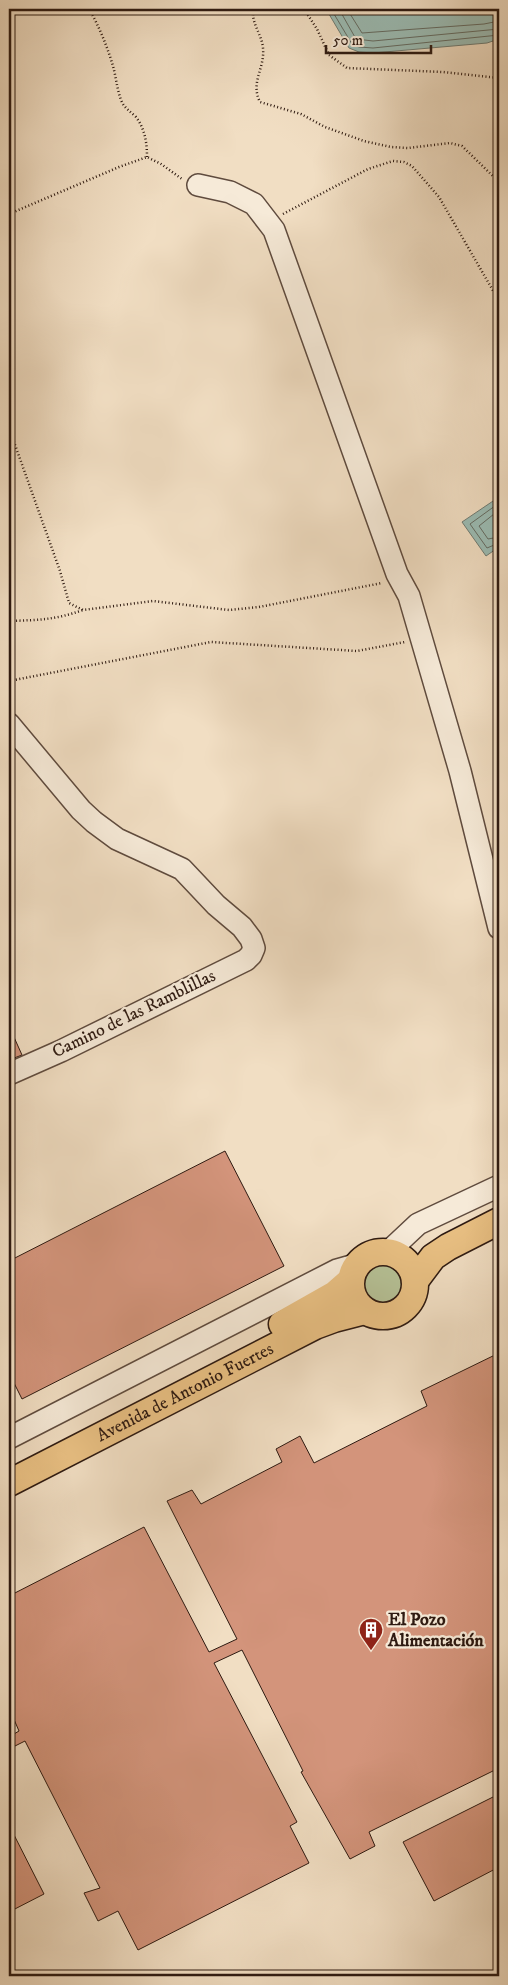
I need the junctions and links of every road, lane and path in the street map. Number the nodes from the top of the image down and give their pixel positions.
1 (88, 9) edge
2 (258, 9) edge
3 (304, 9) edge
4 (499, 78) edge
5 (147, 157) junction
6 (499, 182) edge
7 (198, 185) joint
8 (9, 214) edge
9 (267, 222) junction
10 (499, 301) edge
11 (9, 428) edge
12 (400, 580) junction
13 (83, 610) junction
14 (9, 621) edge
15 (422, 638) junction
16 (9, 682) edge
17 (9, 724) edge
18 (499, 928) edge
19 (9, 1074) edge
20 (499, 1186) edge
21 (499, 1221) edge
22 (448, 1247) junction
23 (392, 1254) junction
24 (354, 1272) junction
25 (415, 1281) junction
26 (365, 1311) junction
27 (10, 1436) edge
28 (9, 1463) edge
29 (9, 1483) edge

1 - 5 path
2 - 6 path
3 - 4 path
5 - 7 path
5 - 8 path
7 - 9 street
9 - 10 path
9 - 12 street
11 - 13 path
12 - 13 path
12 - 15 street
13 - 14 path
15 - 16 path
15 - 18 street
17 - 19 street, Camino de las Ramblillas
20 - 23 street
21 - 22 main road
22 - 23 main road
22 - 25 main road
23 - 24 main road
23 - 25 main road
24 - 26 main road
24 - 27 street
24 - 28 main road, Avenida de Antonio Fuertes
25 - 26 main road
26 - 29 main road, Avenida de Antonio Fuertes

